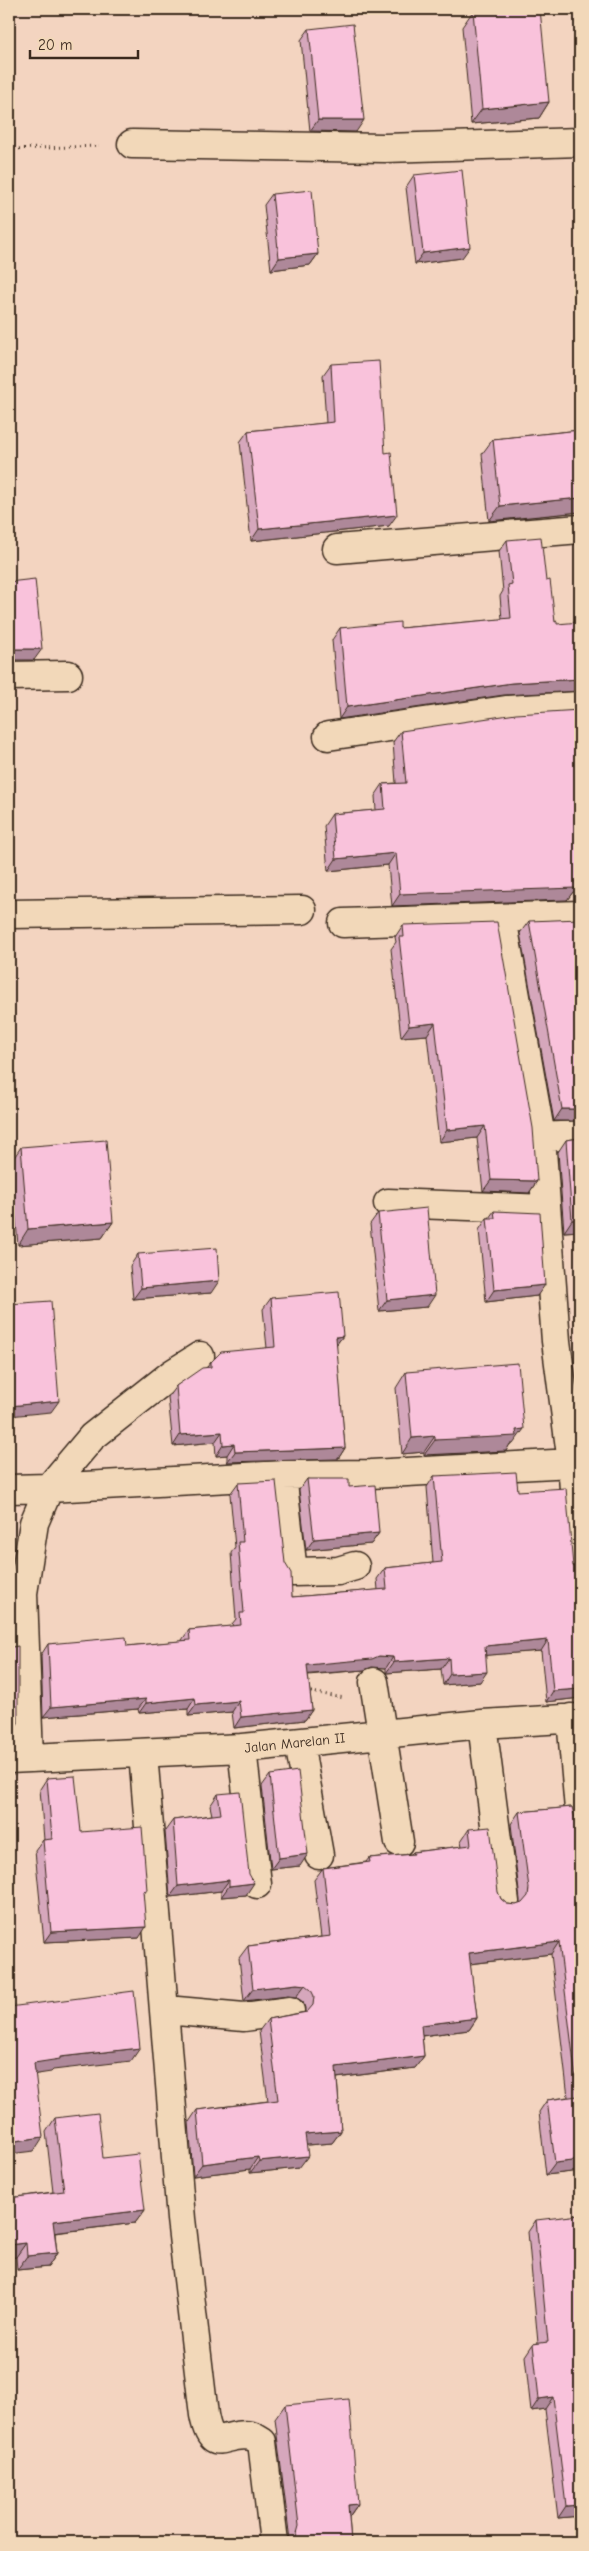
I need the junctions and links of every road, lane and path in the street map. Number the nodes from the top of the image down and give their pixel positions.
1 (580, 142) edge
2 (132, 144) joint
3 (9, 149) edge
4 (580, 529) edge
5 (337, 548) dead end
6 (68, 675) dead end
7 (9, 676) edge
8 (580, 706) edge
9 (328, 736) dead end
10 (302, 910) dead end
11 (9, 914) edge
12 (580, 915) edge
13 (502, 918) junction
14 (343, 923) dead end
15 (580, 1135) edge
16 (541, 1137) junction
17 (388, 1203) dead end
18 (546, 1209) junction
19 (568, 1340) edge
20 (200, 1356) dead end
21 (572, 1463) junction
22 (282, 1474) junction
23 (48, 1488) junction
24 (9, 1489) edge
25 (355, 1566) dead end
26 (580, 1568) edge
27 (374, 1682) dead end
28 (575, 1718) edge
29 (482, 1724) junction
30 (382, 1734) junction
31 (299, 1743) junction
32 (242, 1748) junction
33 (143, 1753) junction
34 (19, 1758) edge
35 (580, 1821) edge
36 (399, 1842) dead end
37 (319, 1855) dead end
38 (257, 1884) dead end
39 (505, 1902) edge
40 (166, 2010) junction
41 (290, 2011) dead end
42 (274, 2542) edge

1 - 2 street
2 - 3 path
4 - 5 street
6 - 7 street
8 - 9 street
10 - 11 street
12 - 13 street
13 - 14 street
13 - 16 street
15 - 16 street
16 - 18 street
17 - 18 street
18 - 19 street
19 - 21 street
20 - 23 street
21 - 22 street
21 - 26 street
22 - 23 street
22 - 25 street
23 - 24 street
23 - 34 street
27 - 30 street
28 - 29 street, Jalan Marelan II
28 - 35 street
29 - 30 street, Jalan Marelan II
29 - 39 street
30 - 31 street, Jalan Marelan II
30 - 36 street
31 - 32 street, Jalan Marelan II
31 - 37 street
32 - 33 street, Jalan Marelan II
32 - 38 street
33 - 34 street, Jalan Marelan II
33 - 40 street
40 - 41 street
40 - 42 street

